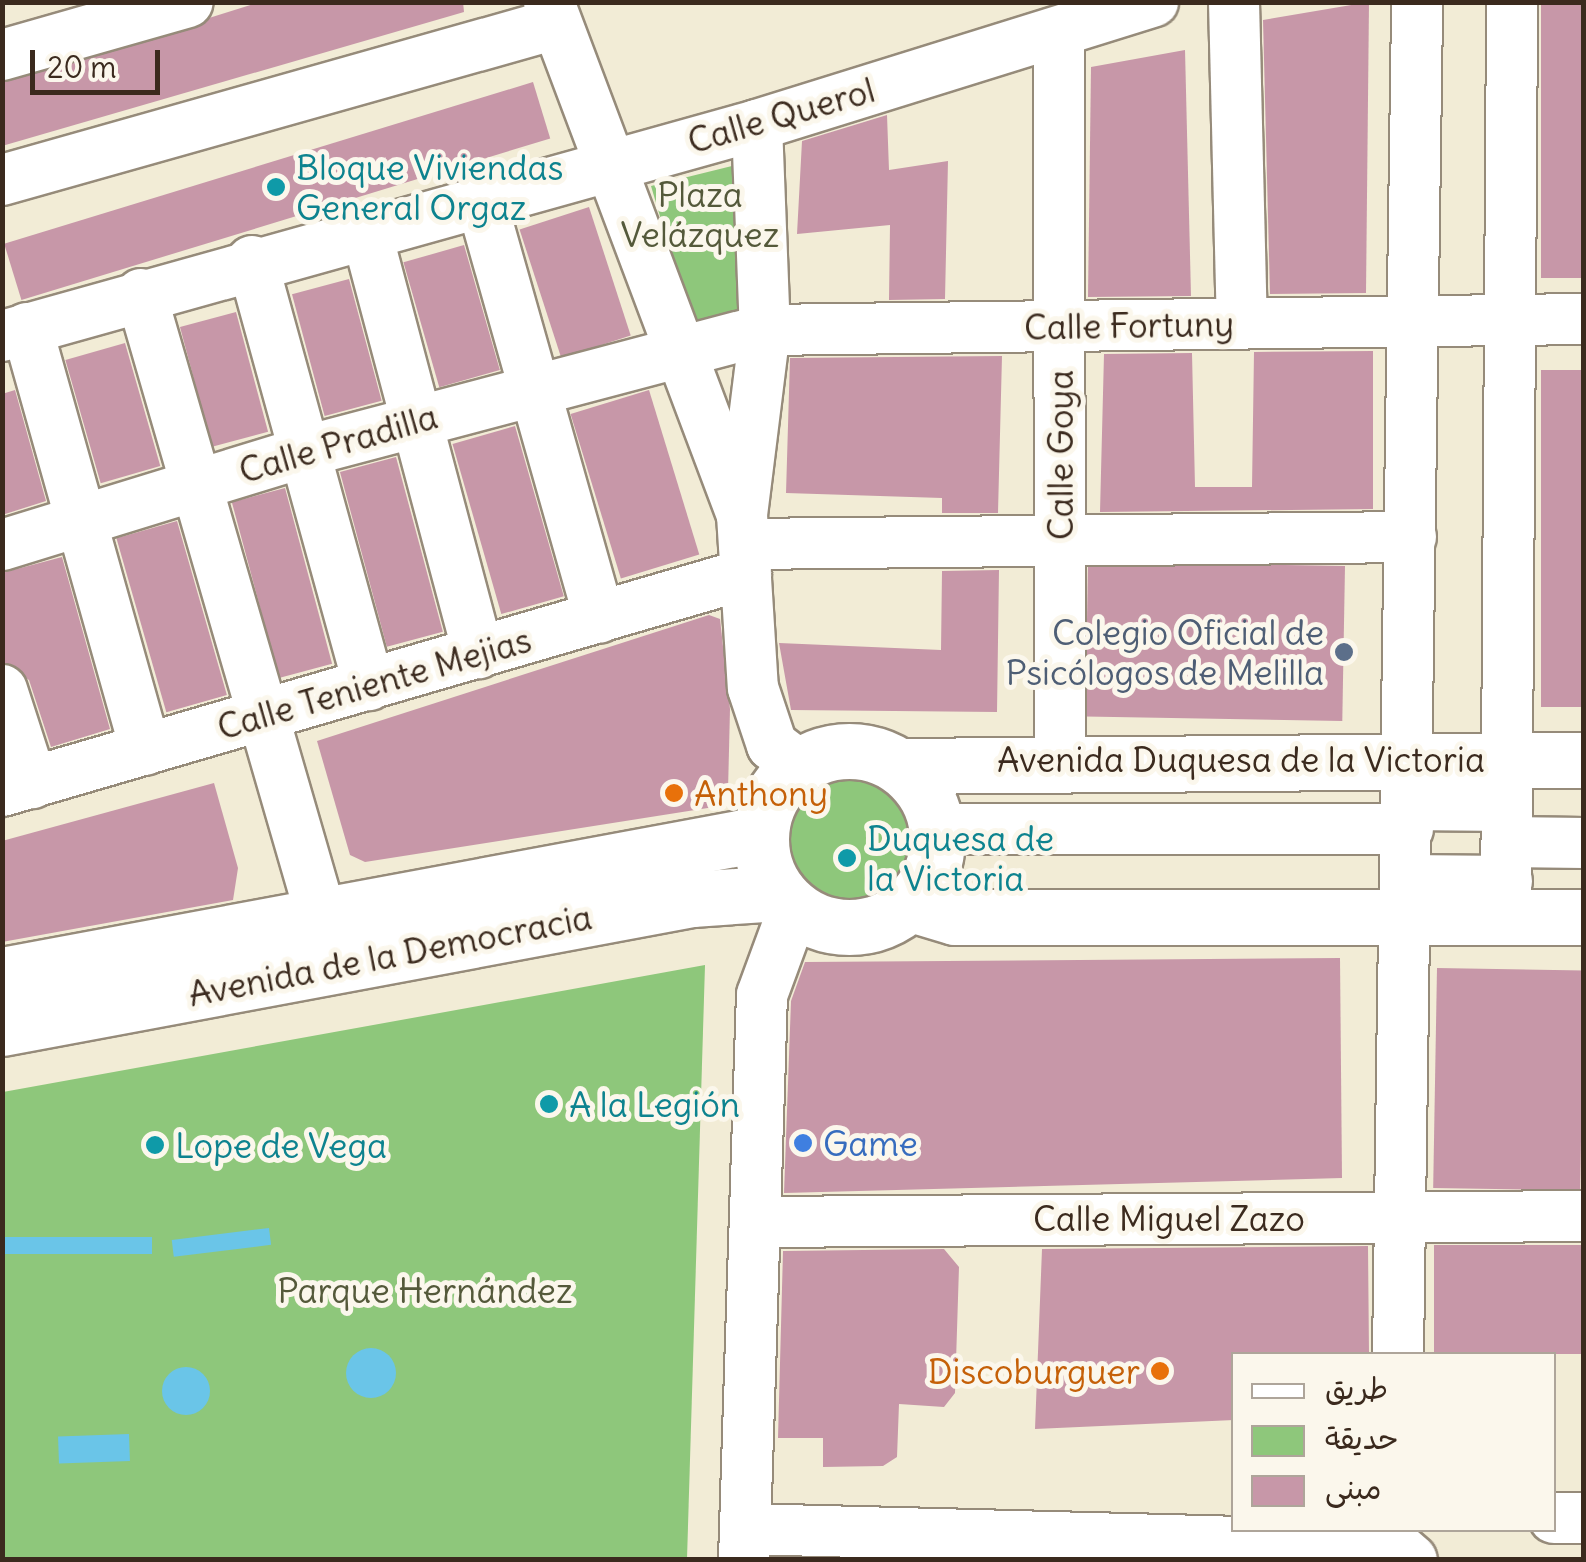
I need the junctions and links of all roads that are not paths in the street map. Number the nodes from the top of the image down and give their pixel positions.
1 (188, 2) edge
2 (1153, 2) edge
3 (1234, 2) edge
4 (1417, 2) edge
5 (1512, 2) edge
6 (552, 13) edge
7 (1060, 32) junction
8 (2, 55) edge
9 (757, 126) junction
10 (610, 160) junction
11 (2, 180) edge
12 (481, 200) junction
13 (366, 231) junction
14 (252, 261) junction
15 (140, 294) junction
16 (1584, 319) edge
17 (1510, 320) junction
18 (1414, 321) junction
19 (1242, 323) junction
20 (1060, 326) junction
21 (765, 330) junction
22 (15, 332) edge
23 (676, 350) junction
24 (540, 388) junction
25 (422, 420) junction
26 (310, 450) junction
27 (194, 484) junction
28 (83, 516) junction
29 (740, 516) junction
30 (1411, 537) junction
31 (1060, 541) junction
32 (2, 545) edge
33 (599, 618) junction
34 (478, 653) junction
35 (368, 685) junction
36 (2, 690) edge
37 (261, 716) junction
38 (146, 750) junction
39 (1060, 759) junction
40 (1584, 760) edge
41 (800, 765) junction
42 (899, 766) junction
43 (17, 787) edge
44 (1408, 798) junction
45 (938, 828) junction
46 (760, 834) junction
47 (1507, 841) junction
48 (1584, 844) edge
49 (1407, 898) junction
50 (787, 901) junction
51 (911, 904) junction
52 (320, 916) junction
53 (1584, 918) edge
54 (2, 975) edge
55 (2, 1028) edge
56 (1584, 1216) edge
57 (1401, 1217) junction
58 (755, 1222) junction
59 (1398, 1352) edge
60 (1556, 1518) edge
61 (1584, 1518) edge
62 (745, 1544) edge
63 (1402, 1545) edge

1 - 8 street
2 - 7 street, Calle Querol
3 - 19 street
4 - 18 street
5 - 17 street
6 - 10 street
6 - 11 street
7 - 9 street, Calle Querol
7 - 20 street, Calle Goya
9 - 10 street, Calle Querol
9 - 21 street
10 - 12 street, Calle Querol
10 - 23 street
12 - 13 street, Calle Querol
12 - 24 street
13 - 14 street, Calle Querol
13 - 25 street
14 - 15 street, Calle Querol
14 - 26 street
15 - 22 street, Calle Querol
15 - 27 street
16 - 17 street, Calle Fortuny
17 - 18 street, Calle Fortuny
17 - 47 street
18 - 19 street, Calle Fortuny
18 - 30 street
19 - 20 street, Calle Fortuny
20 - 21 street, Calle Fortuny
20 - 31 street, Calle Goya
21 - 23 street, Calle Fortuny
21 - 29 street
22 - 28 street
23 - 24 street, Calle Pradilla
23 - 29 street
24 - 25 street, Calle Pradilla
24 - 33 street
25 - 26 street, Calle Pradilla
25 - 34 street
26 - 27 street, Calle Pradilla
26 - 35 street
27 - 28 street, Calle Pradilla
27 - 37 street
28 - 32 street, Calle Pradilla
28 - 38 street
29 - 31 street, Calle Teniente Mejias
29 - 33 street, Calle Teniente Mejias
29 - 41 street
30 - 31 street, Calle Teniente Mejias
30 - 44 street
31 - 39 street, Calle Goya
33 - 34 street, Calle Teniente Mejias
34 - 35 street, Calle Teniente Mejias
35 - 37 street, Calle Teniente Mejias
36 - 43 street
37 - 38 street, Calle Teniente Mejias
37 - 52 street
38 - 43 street, Calle Teniente Mejias
39 - 42 main road, Avenida Duquesa de la Victoria
39 - 44 main road, Avenida Duquesa de la Victoria
40 - 47 main road, Avenida Duquesa de la Victoria
41 - 42 main road
41 - 46 main road
42 - 45 main road
44 - 45 street
44 - 47 main road, Avenida Duquesa de la Victoria
44 - 49 street
45 - 51 main road
46 - 50 main road
46 - 52 main road, Avenida de la Democracia
47 - 48 street
47 - 49 main road, Avenida Duquesa de la Victoria
47 - 53 main road, Avenida Duquesa de la Victoria
49 - 51 main road, Avenida Duquesa de la Victoria
49 - 57 street
50 - 51 main road
50 - 55 main road, Avenida de la Democracia
50 - 58 street
52 - 54 main road, Avenida de la Democracia
56 - 57 street, Calle Miguel Zazo
57 - 58 street, Calle Miguel Zazo
57 - 59 street
58 - 62 street
60 - 61 street
62 - 63 street

